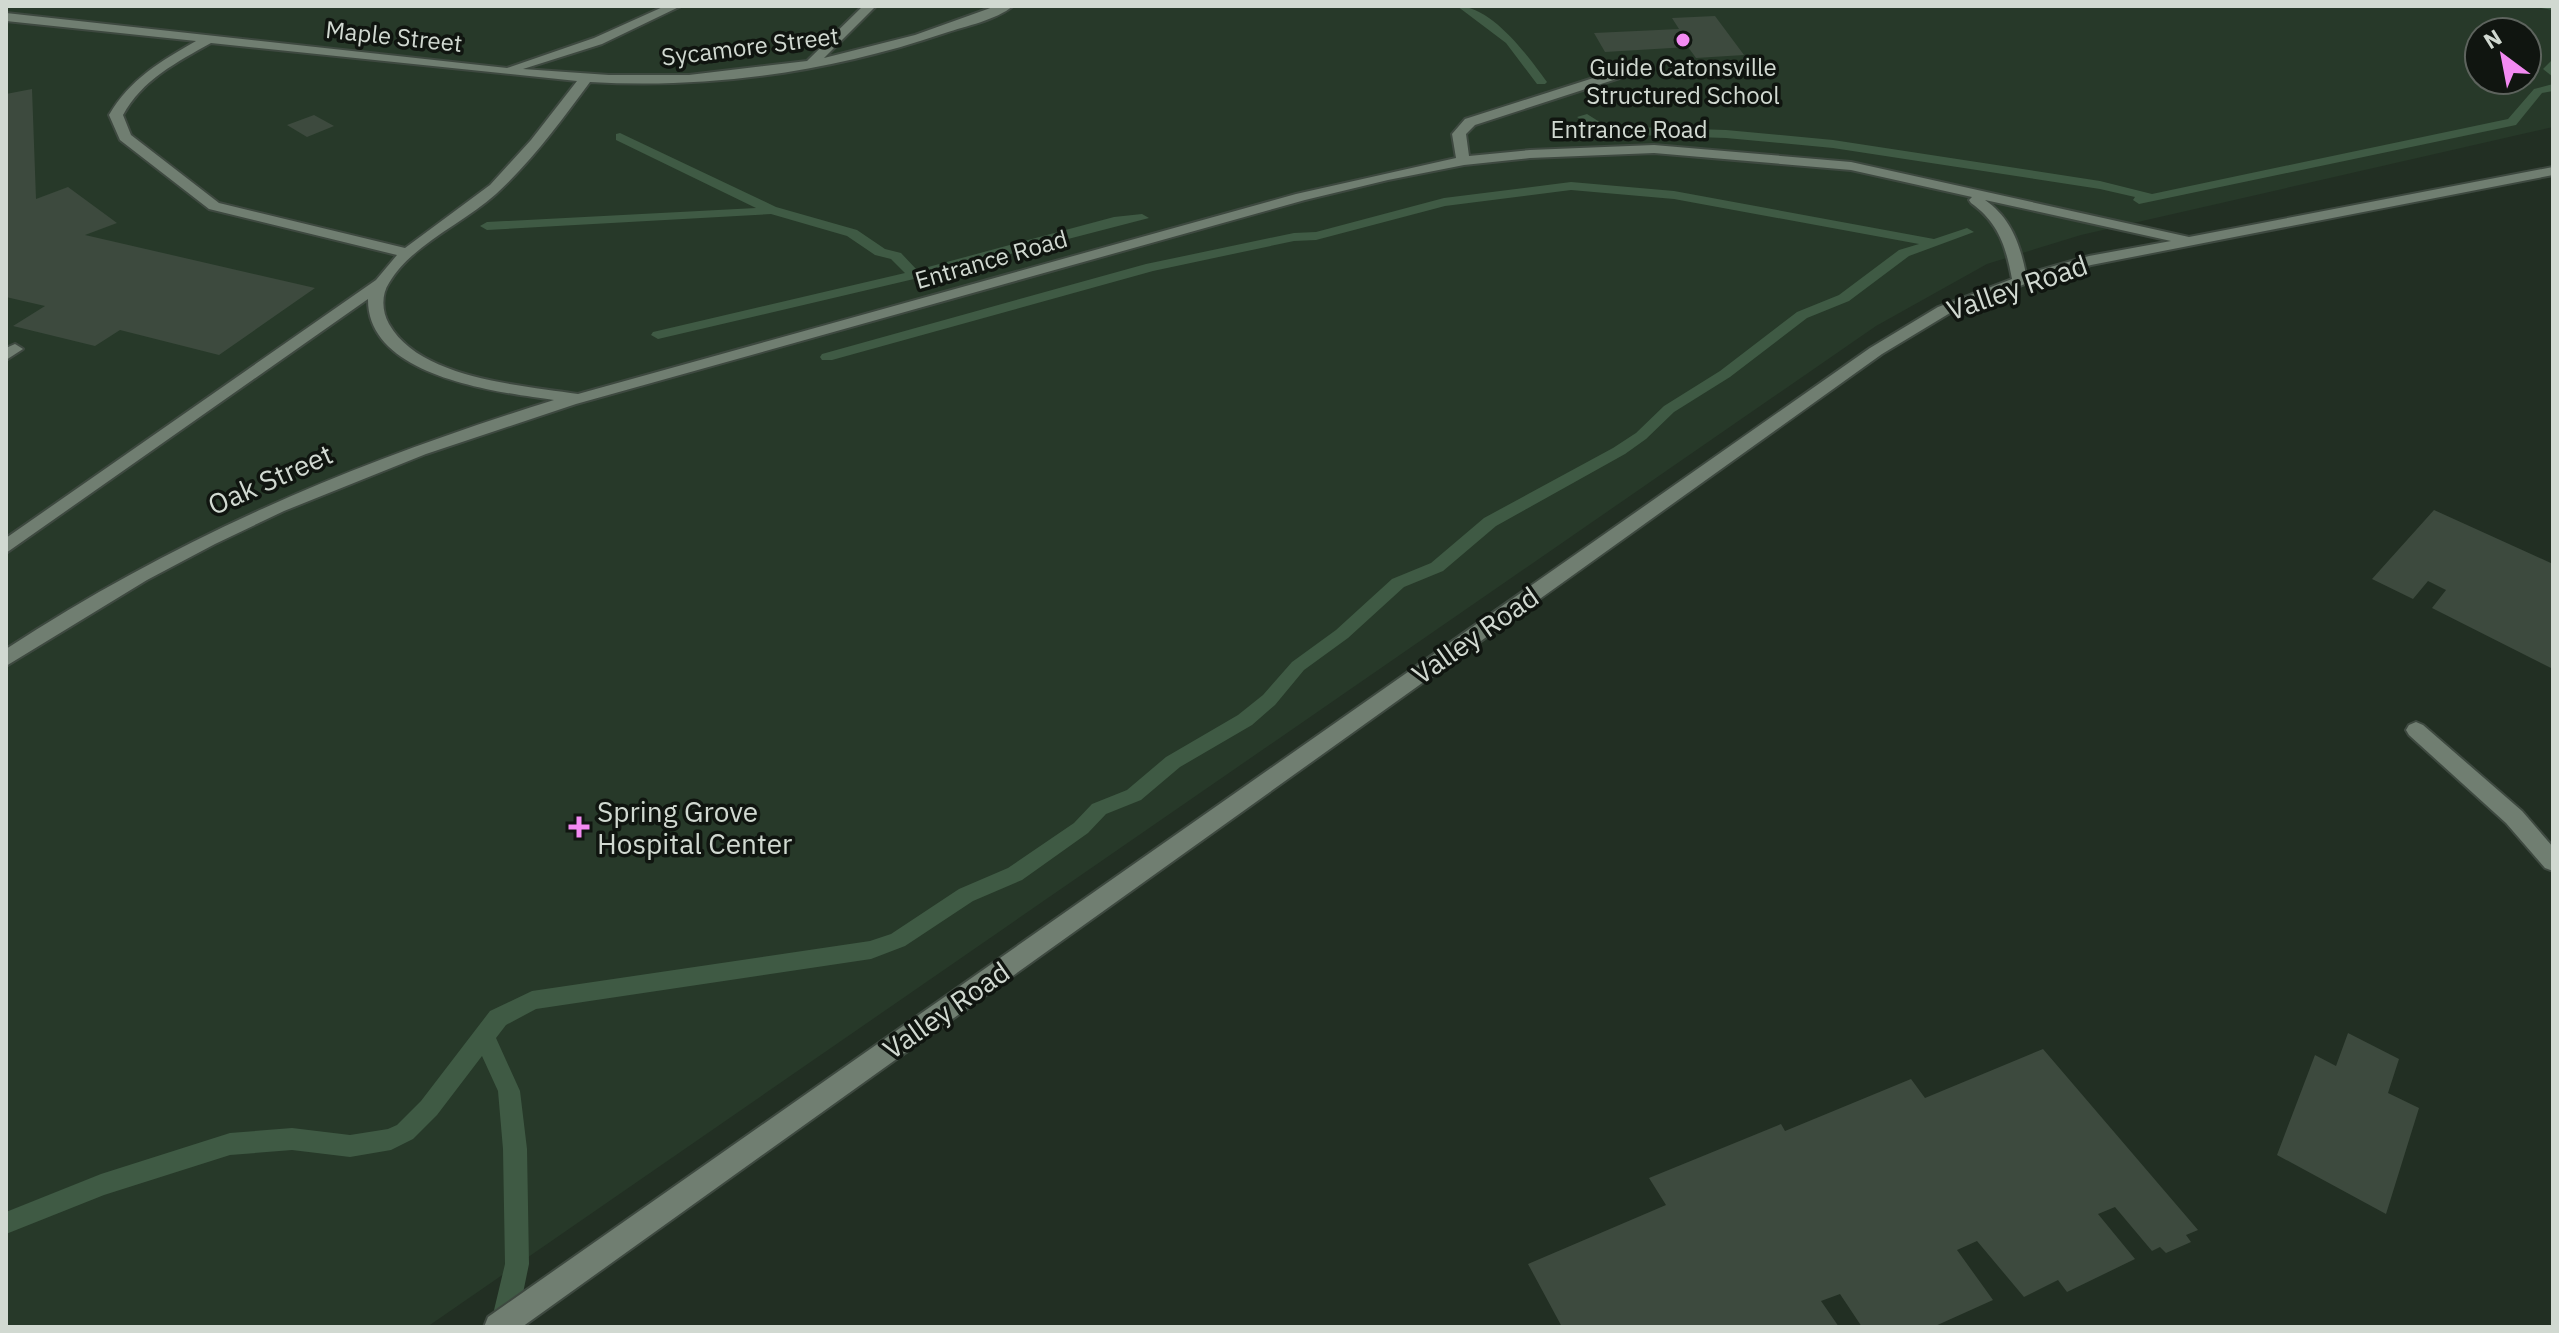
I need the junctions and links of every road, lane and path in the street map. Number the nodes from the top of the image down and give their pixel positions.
1 (675, 6) edge
2 (870, 6) edge
3 (1007, 6) edge
4 (6, 17) edge
5 (208, 39) junction
6 (812, 63) junction
7 (1634, 69) dead end
8 (505, 70) junction
9 (586, 78) junction
10 (1464, 161) junction
11 (2553, 171) edge
12 (1966, 193) junction
13 (2192, 241) junction
14 (408, 253) junction
15 (2020, 281) junction
16 (381, 283) junction
17 (578, 399) junction
18 (6, 547) edge
19 (6, 659) edge
20 (2416, 730) dead end
21 (2553, 862) edge
22 (509, 1319) edge

1 - 8 street
2 - 6 street
3 - 6 street, Sycamore Street
4 - 5 street, Maple Street
5 - 8 street, Maple Street
5 - 14 street
6 - 9 street, Sycamore Street
7 - 10 street
8 - 9 street, Maple Street
9 - 14 street
10 - 12 street, Entrance Road
10 - 17 street, Entrance Road
11 - 13 street, Valley Road
12 - 13 street, Entrance Road
12 - 15 street, Entrance Road
13 - 15 street, Valley Road
14 - 16 street
15 - 22 street, Valley Road
16 - 17 street, Entrance Road
16 - 18 street
17 - 19 street, Oak Street
20 - 21 street

